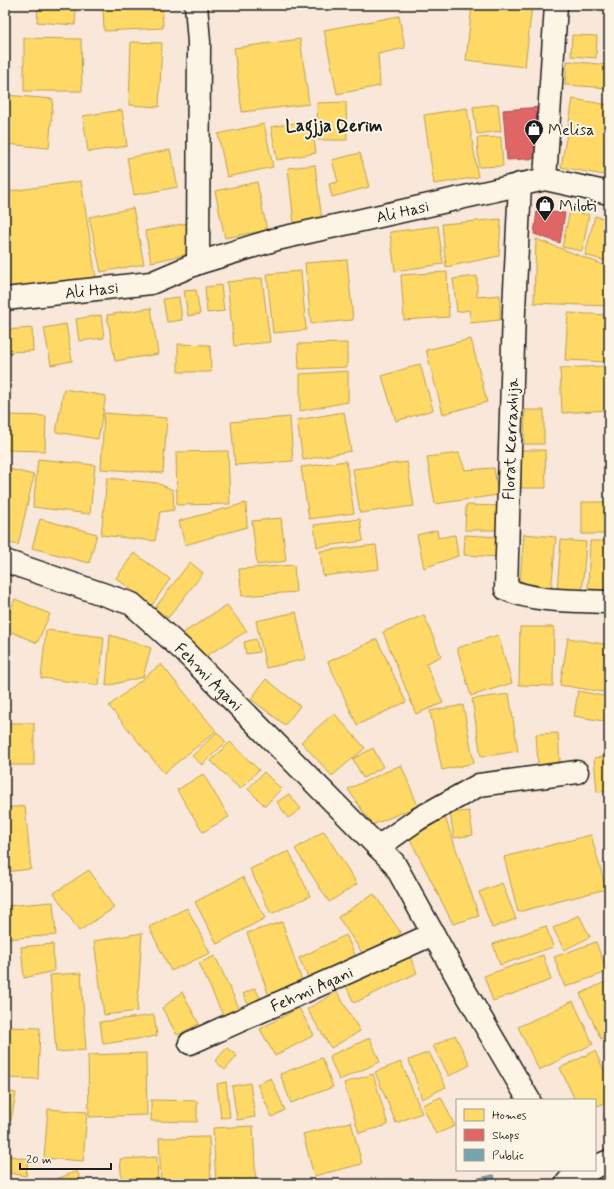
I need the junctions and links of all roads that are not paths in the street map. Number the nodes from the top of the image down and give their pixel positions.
1 (196, 5) edge
2 (556, 5) edge
3 (546, 179) junction
4 (520, 184) junction
5 (609, 193) edge
6 (198, 263) junction
7 (5, 299) edge
8 (5, 561) edge
9 (609, 602) edge
10 (577, 772) dead end
11 (378, 847) junction
12 (433, 934) junction
13 (190, 1044) dead end
14 (528, 1099) edge
15 (609, 1161) edge
16 (596, 1168) edge

1 - 6 street
2 - 3 street
3 - 4 street, Ali Hasi
3 - 5 street, Ali Hasi
4 - 6 street, Ali Hasi
4 - 9 street, Florat Kerraxhija
6 - 7 street, Ali Hasi
8 - 11 street, Fehmi Agani
10 - 11 street
11 - 12 street, Fehmi Agani
12 - 13 street, Fehmi Agani
12 - 14 street, Fehmi Agani
15 - 16 street

